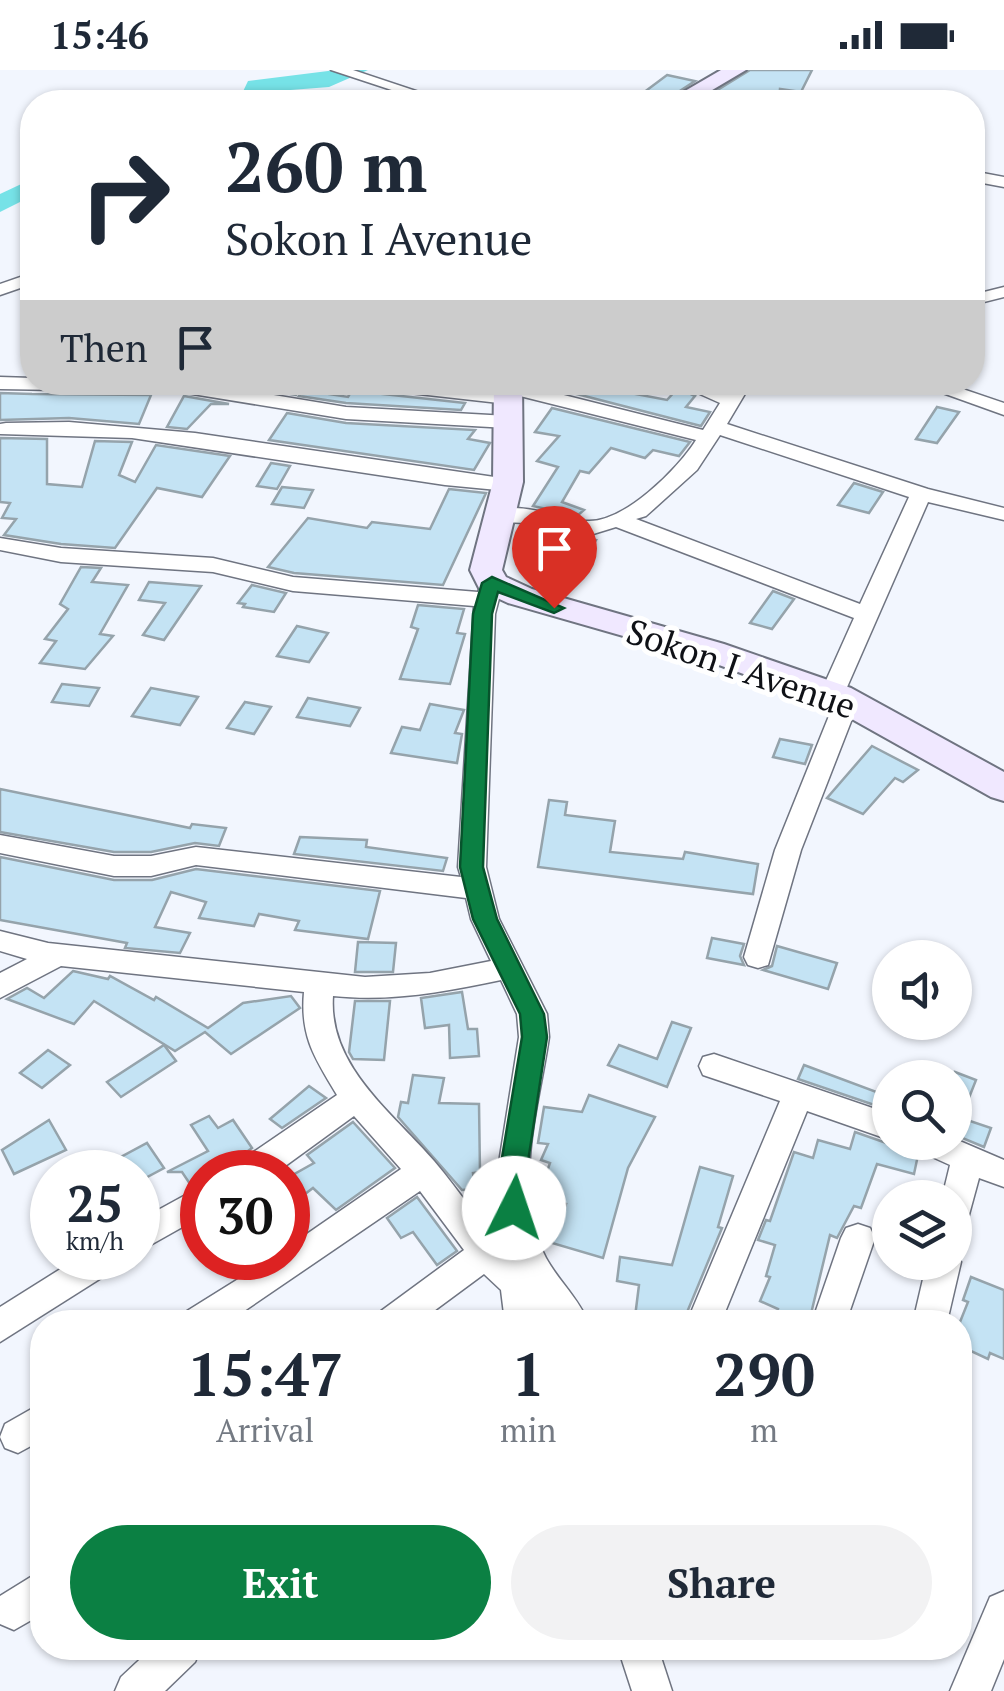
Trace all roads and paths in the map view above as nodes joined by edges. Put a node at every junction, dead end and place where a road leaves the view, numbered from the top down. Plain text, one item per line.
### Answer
1 (338, 70) edge
2 (736, 70) edge
3 (402, 90) edge
4 (699, 90) edge
5 (235, 395) edge
6 (734, 395) edge
7 (961, 395) edge
8 (508, 397) edge
9 (1004, 409) edge
10 (6, 430) dead end
11 (712, 432) junction
12 (921, 494) junction
13 (504, 500) junction
14 (1004, 514) edge
15 (619, 520) junction
16 (2, 544) edge
17 (489, 591) junction
18 (865, 614) junction
19 (840, 697) junction
20 (1004, 788) edge
21 (0, 844) edge
22 (476, 888) junction
23 (0, 941) edge
24 (57, 955) junction
25 (758, 956) dead end
26 (508, 968) junction
27 (318, 984) junction
28 (0, 988) edge
29 (714, 1066) dead end
30 (357, 1097) junction
31 (797, 1097) junction
32 (872, 1122) edge
33 (281, 1150) edge
34 (972, 1158) edge
35 (423, 1172) junction
36 (1004, 1174) edge
37 (858, 1238) dead end
38 (486, 1253) junction
39 (71, 1280) edge
40 (940, 1280) edge
41 (518, 1282) junction
42 (219, 1310) edge
43 (409, 1310) edge
44 (521, 1310) edge
45 (554, 1310) edge
46 (562, 1310) edge
47 (709, 1310) edge
48 (833, 1310) edge
49 (933, 1310) edge
50 (0, 1326) edge
51 (1004, 1611) edge
52 (168, 1660) edge
53 (642, 1660) edge
54 (135, 1691) edge
55 (652, 1691) edge
56 (970, 1691) edge

1 - 3 street
2 - 4 street
5 - 8 street
6 - 11 street
7 - 9 street
8 - 11 street
8 - 13 street
10 - 13 street
11 - 12 street
11 - 15 street
12 - 14 street
12 - 18 street
13 - 15 street
13 - 17 street
15 - 18 street
16 - 17 street
17 - 19 street, Sokon I Avenue
17 - 22 street
18 - 19 street
19 - 20 street, Sokon I Avenue
19 - 25 street
21 - 22 street
22 - 26 street
23 - 24 street
24 - 27 street
24 - 28 street
26 - 27 street
26 - 46 street
27 - 30 street
29 - 31 street
30 - 33 street
30 - 35 street
31 - 32 street
31 - 47 street
34 - 36 street
35 - 38 street
35 - 42 street
37 - 48 street
38 - 41 street
38 - 43 street
39 - 50 street
40 - 49 street
41 - 44 street
41 - 45 street
51 - 56 street
52 - 54 street
53 - 55 street

